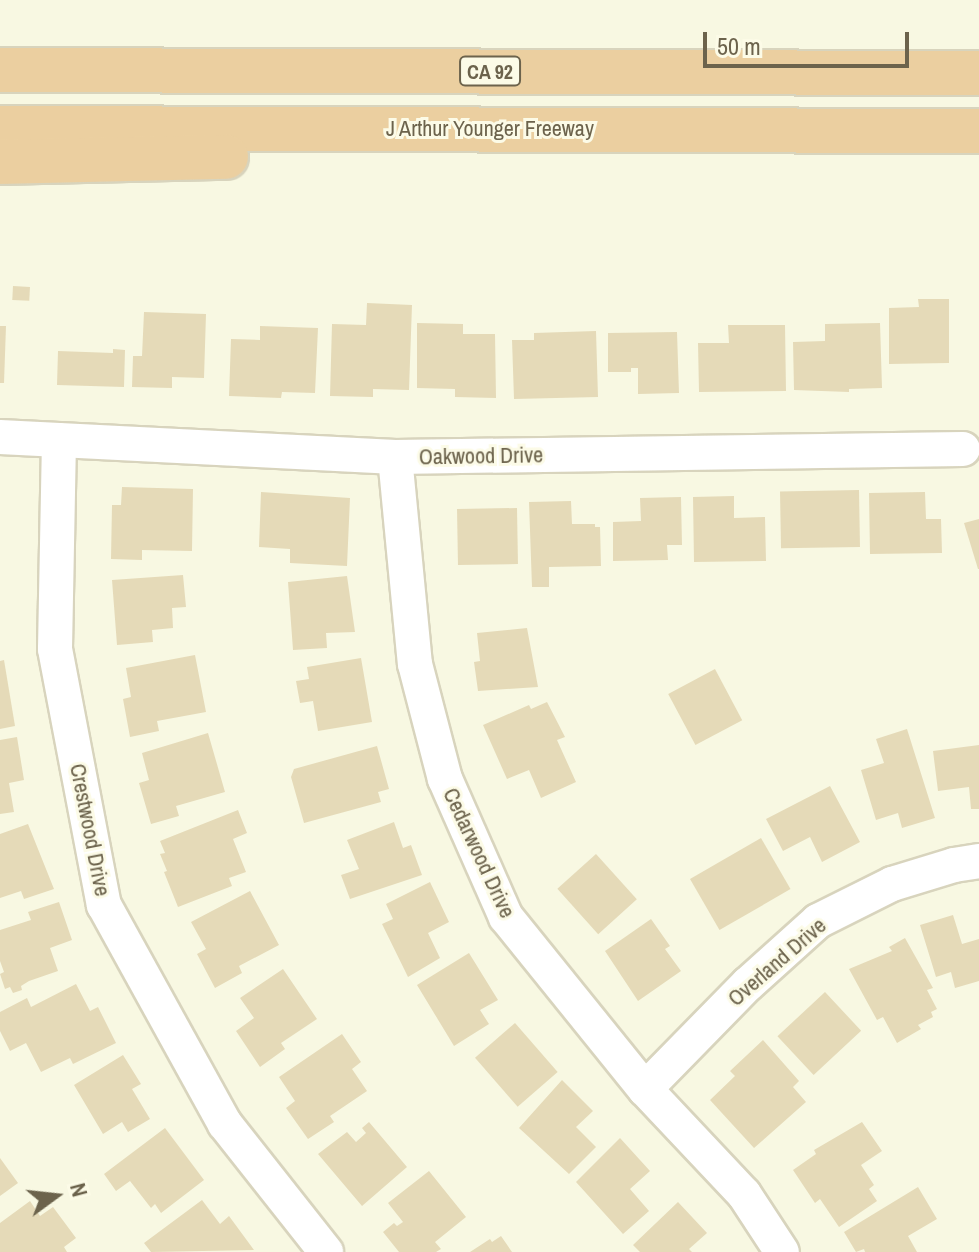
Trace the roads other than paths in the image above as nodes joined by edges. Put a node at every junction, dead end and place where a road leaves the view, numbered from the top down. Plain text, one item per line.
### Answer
1 (0, 70) edge
2 (979, 73) edge
3 (0, 128) edge
4 (594, 129) junction
5 (979, 131) edge
6 (0, 162) edge
7 (0, 437) edge
8 (59, 440) junction
9 (963, 449) dead end
10 (395, 457) junction
11 (979, 861) edge
12 (645, 1089) junction
13 (326, 1252) edge
14 (782, 1252) edge

1 - 2 highway, CA 92
3 - 4 highway, J Arthur Younger Freeway
4 - 5 highway, J Arthur Younger Freeway
4 - 6 highway
7 - 8 street, Oakwood Drive
8 - 10 street, Oakwood Drive
8 - 13 street, Crestwood Drive
9 - 10 street, Oakwood Drive
10 - 12 street, Cedarwood Drive
11 - 12 street, Overland Drive
12 - 14 street, Cedarwood Drive

